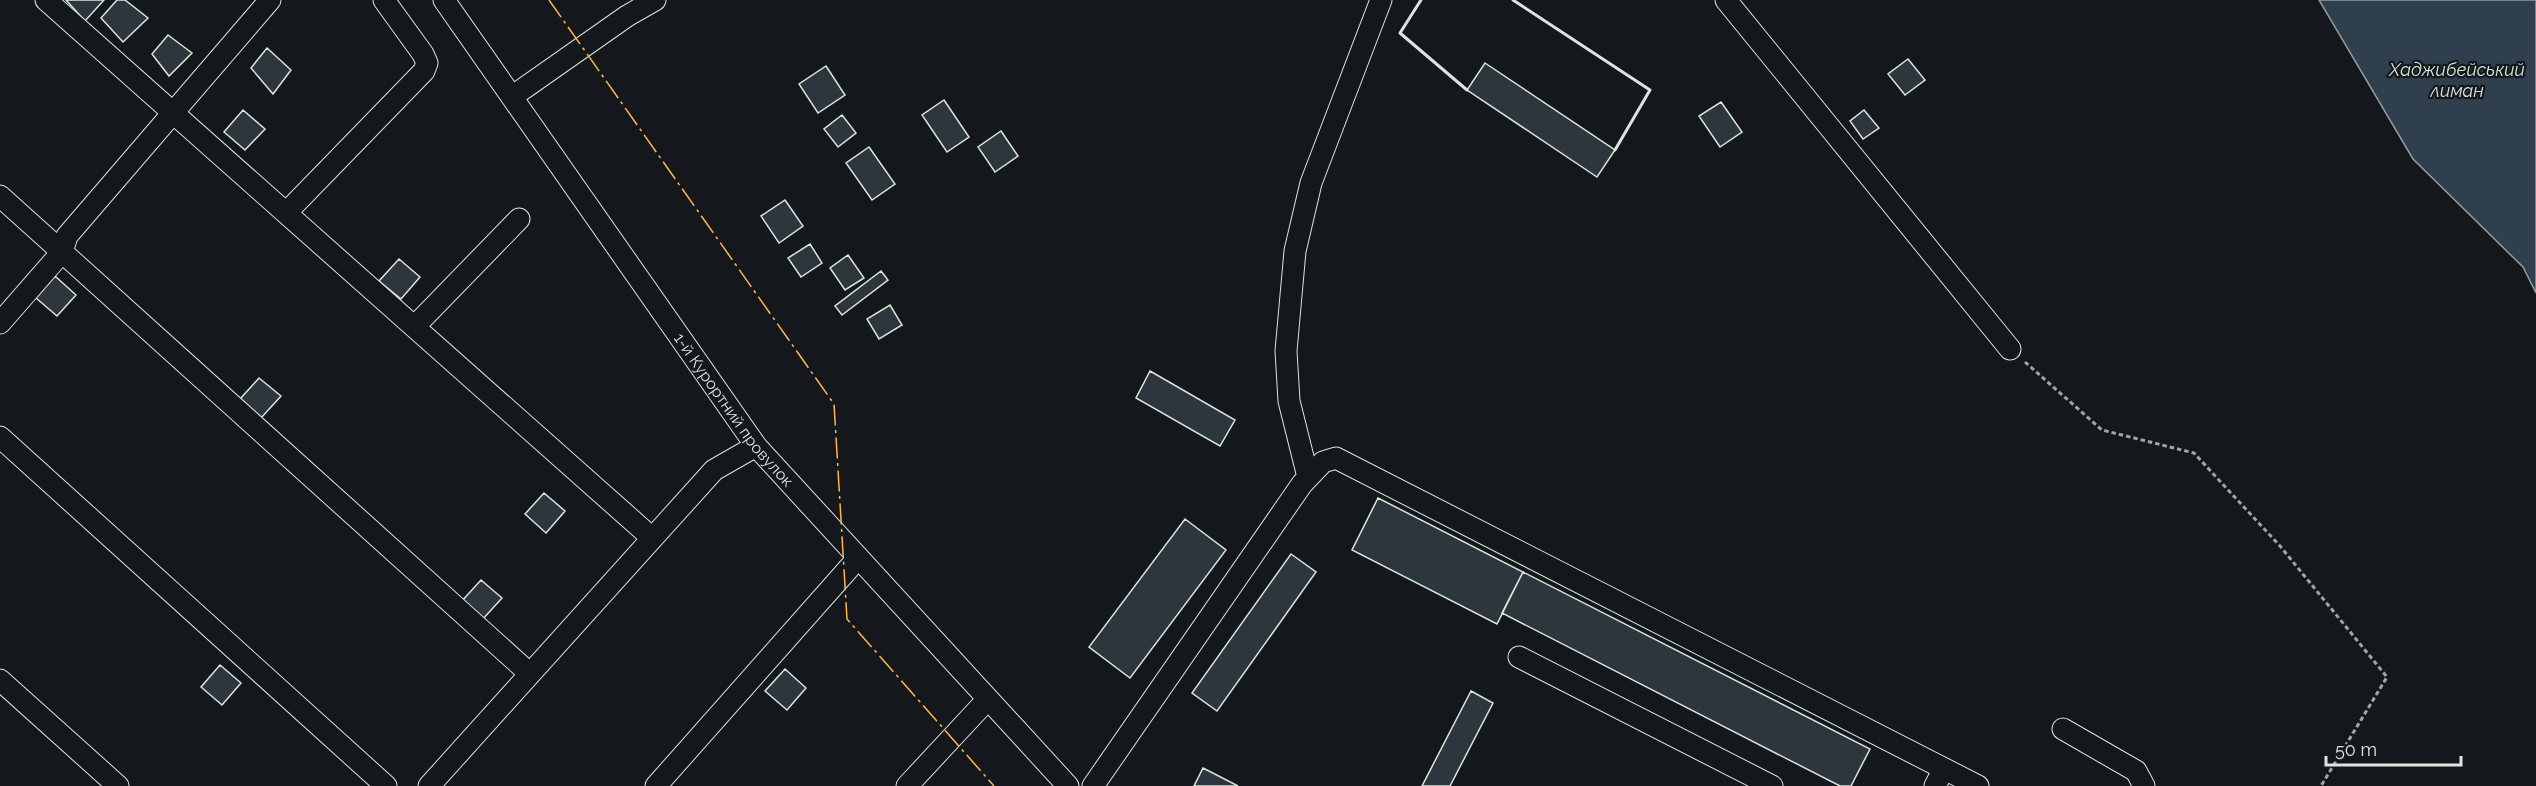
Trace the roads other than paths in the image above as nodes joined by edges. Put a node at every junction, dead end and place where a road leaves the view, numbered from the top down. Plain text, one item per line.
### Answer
1 (46, 0) edge
2 (270, 0) edge
3 (384, 0) edge
4 (444, 0) edge
5 (655, 0) edge
6 (1381, 0) edge
7 (1726, 0) edge
8 (513, 96) junction
9 (173, 110) junction
10 (0, 196) edge
11 (287, 212) junction
12 (519, 219) dead end
13 (62, 252) junction
14 (0, 323) edge
15 (415, 326) junction
16 (2010, 349) road end
17 (0, 437) edge
18 (756, 446) junction
19 (1308, 477) junction
20 (652, 538) junction
21 (858, 558) junction
22 (1519, 657) dead end
23 (529, 673) junction
24 (0, 680) edge
25 (987, 700) junction
26 (2063, 729) dead end
27 (1939, 778) edge
28 (118, 786) edge
29 (386, 786) edge
30 (429, 786) edge
31 (656, 786) edge
32 (907, 786) edge
33 (1068, 786) edge
34 (1093, 786) edge
35 (1772, 786) edge
36 (1978, 786) edge
37 (2144, 786) edge

1 - 9 street
2 - 9 street
3 - 11 street
4 - 8 street, 1-й Курортний провулок
5 - 8 street
6 - 19 street
7 - 16 street
8 - 18 street, 1-й Курортний провулок
9 - 11 street
9 - 13 street
10 - 13 street
11 - 15 street
12 - 15 street
13 - 14 street
13 - 23 street
15 - 20 street
17 - 29 street
18 - 20 street
18 - 21 street, 1-й Курортний провулок
19 - 27 street
19 - 34 street
20 - 23 street
21 - 25 street, 1-й Курортний провулок
21 - 31 street
22 - 35 street
23 - 30 street
24 - 28 street
25 - 32 street
25 - 33 street, 1-й Курортний провулок
26 - 37 street
27 - 36 street

